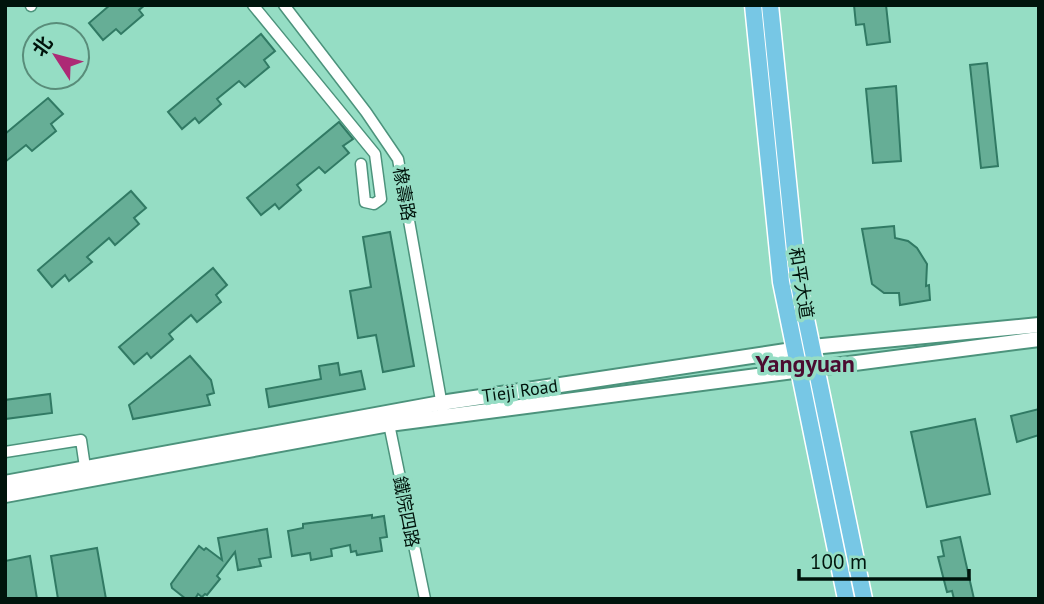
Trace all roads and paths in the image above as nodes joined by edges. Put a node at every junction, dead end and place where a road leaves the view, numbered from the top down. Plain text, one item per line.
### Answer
1 (253, 5) edge
2 (284, 5) edge
3 (753, 5) edge
4 (770, 5) edge
5 (361, 164) dead end
6 (1039, 325) edge
7 (1039, 339) edge
8 (812, 347) junction
9 (795, 350) junction
10 (816, 368) junction
11 (799, 370) junction
12 (443, 410) junction
13 (388, 424) junction
14 (5, 452) edge
15 (86, 474) junction
16 (5, 483) edge
17 (5, 495) edge
18 (425, 599) edge
19 (846, 599) edge
20 (864, 599) edge

1 - 5 street
2 - 12 street, 橡壽路
3 - 9 main road, 和平大道
4 - 8 main road, 和平大道
6 - 8 main road, Tieji Road
7 - 10 main road, Tieji Road
8 - 9 main road, Tieji Road
8 - 10 main road, 和平大道
9 - 11 main road, 和平大道
9 - 12 main road, Tieji Road
10 - 11 main road, Tieji Road
10 - 20 main road, 和平大道
11 - 12 main road, Tieji Road
11 - 19 main road, 和平大道
12 - 13 main road, Tieji Road
12 - 15 main road, Tieji Road
13 - 15 main road, Tieji Road
13 - 18 street, 鐵院四路
14 - 15 street
15 - 16 main road, Tieji Road
15 - 17 main road, Tieji Road

